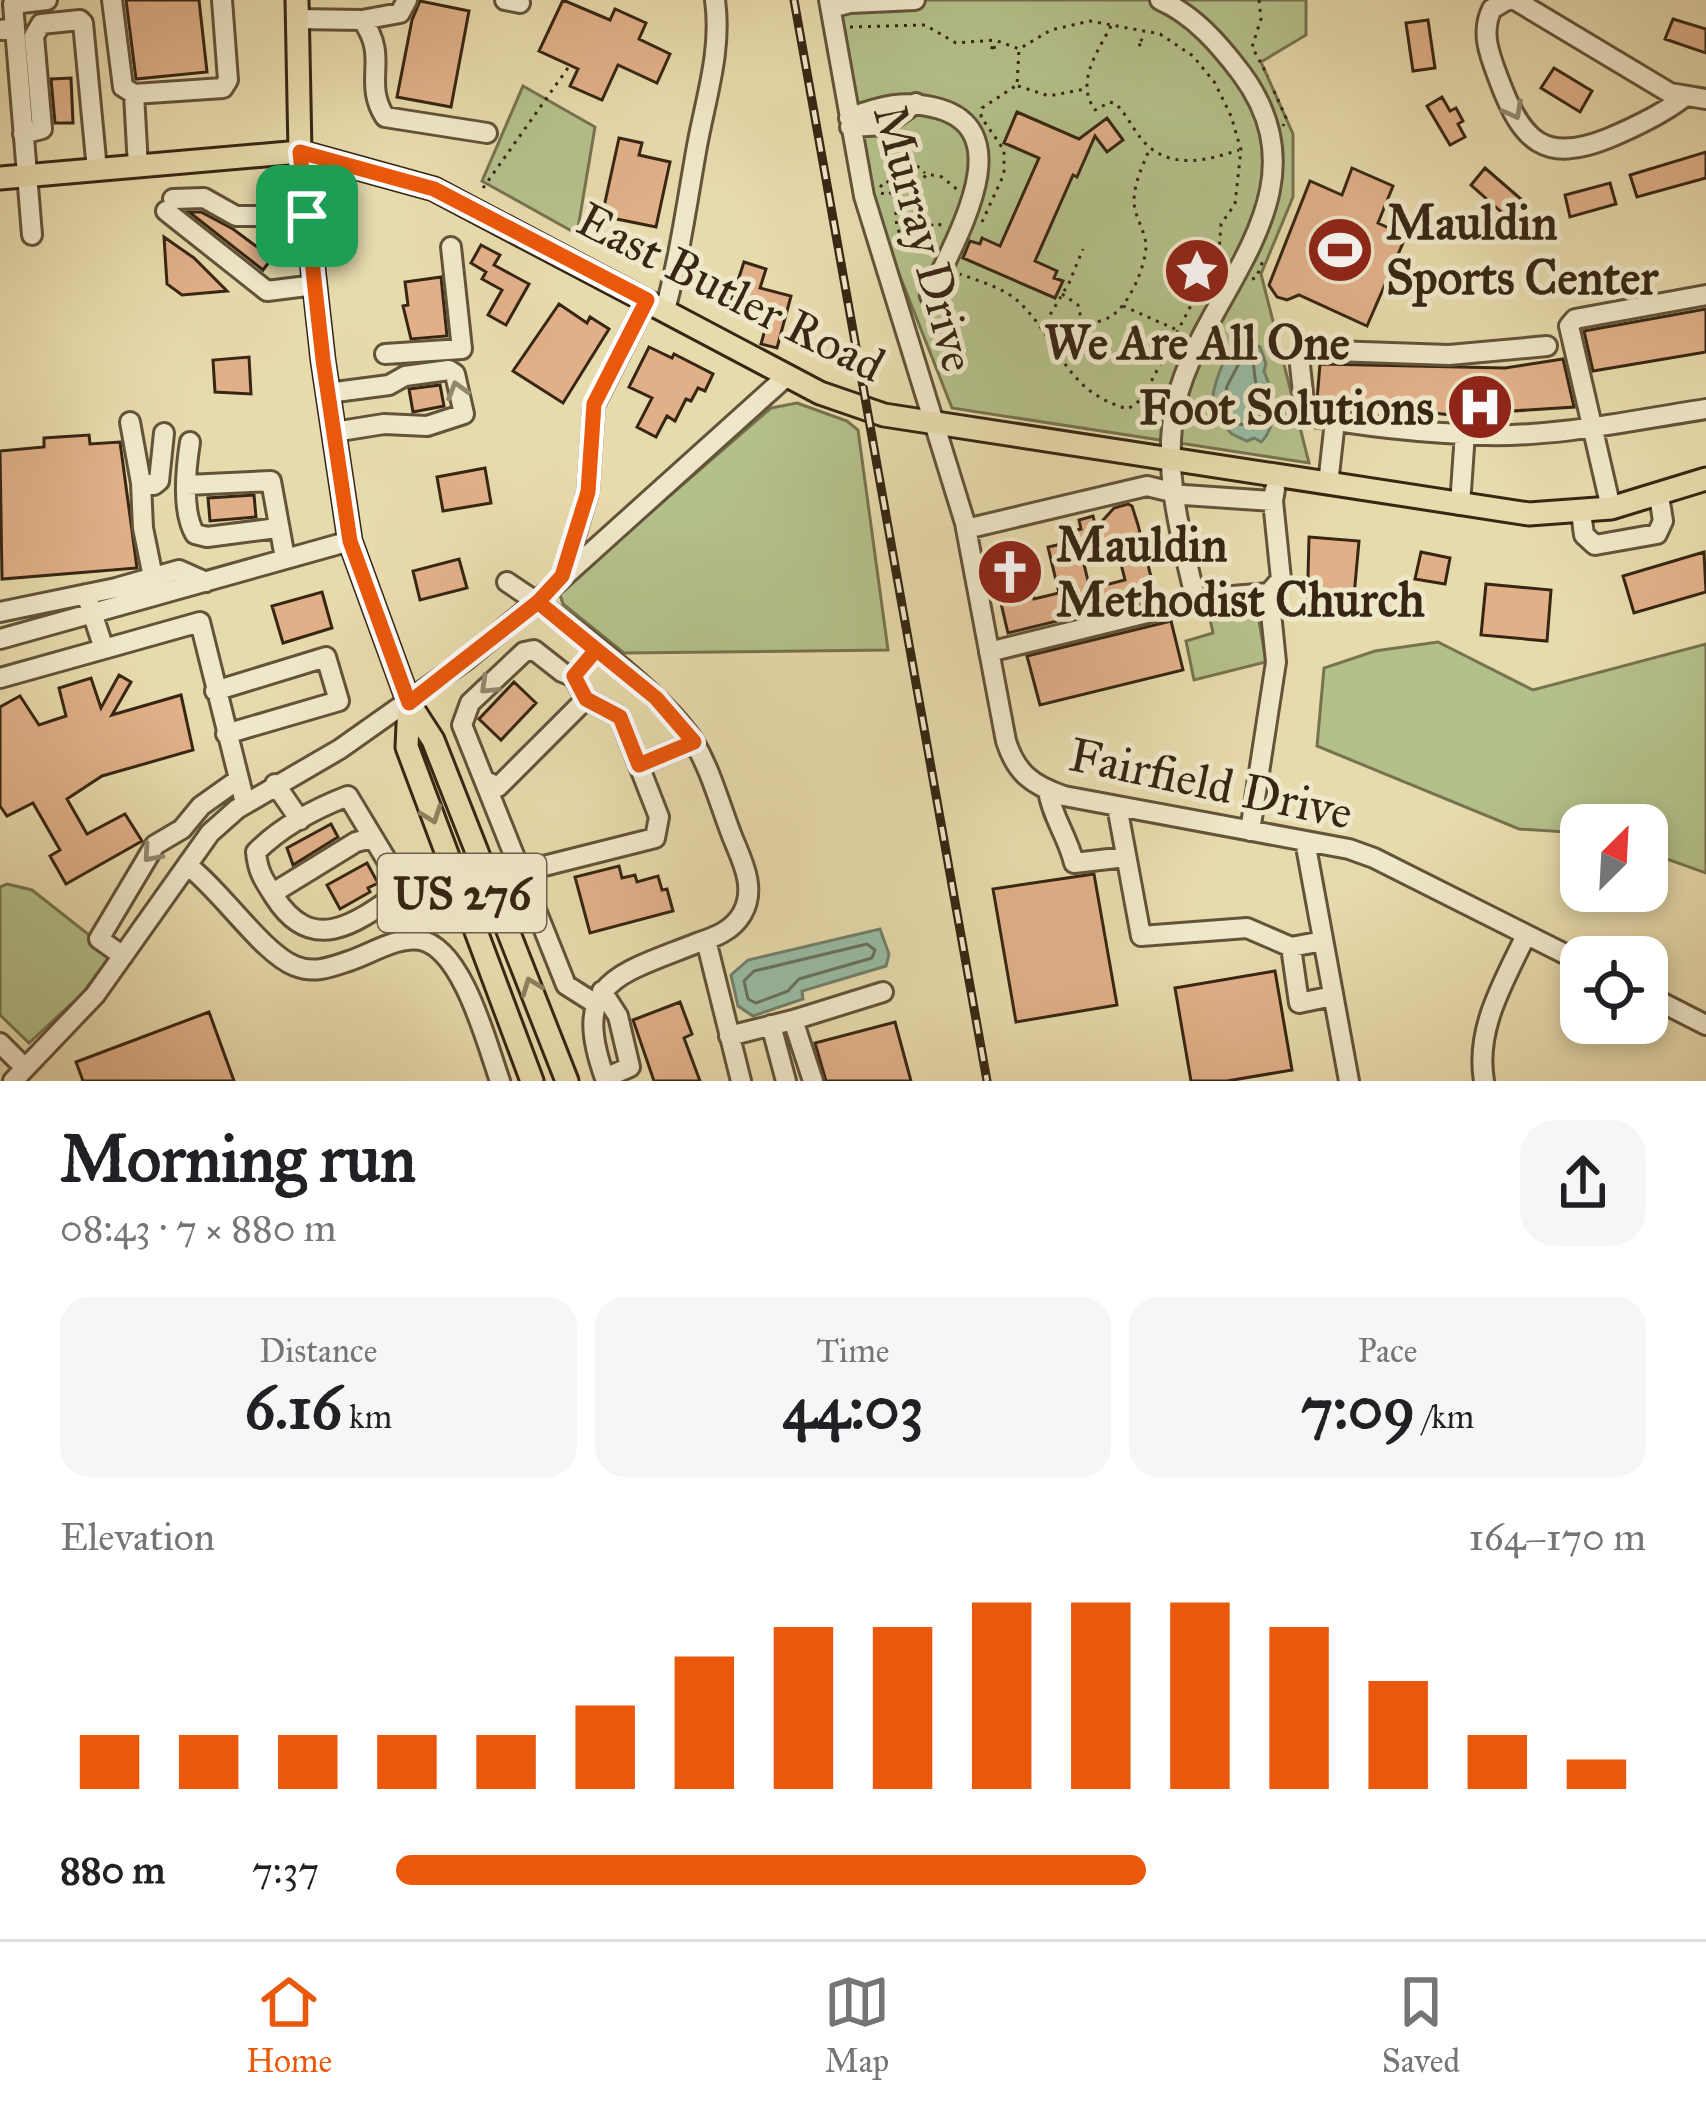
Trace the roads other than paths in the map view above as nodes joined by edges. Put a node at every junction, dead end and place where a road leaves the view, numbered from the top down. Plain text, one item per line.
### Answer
1 (46, 0) edge
2 (112, 0) edge
3 (222, 0) edge
4 (406, 0) edge
5 (716, 0) edge
6 (915, 0) edge
7 (1160, 0) edge
8 (1511, 0) edge
9 (8, 3) edge
10 (830, 4) edge
11 (297, 9) edge
12 (362, 20) junction
13 (8, 29) edge
14 (134, 94) junction
15 (1683, 98) junction
16 (1706, 99) edge
17 (916, 103) junction
18 (0, 117) edge
19 (850, 123) junction
20 (22, 124) junction
21 (487, 133) dead end
22 (300, 152) junction
23 (138, 167) junction
24 (97, 170) junction
25 (28, 176) junction
26 (0, 178) edge
27 (307, 216) junction
28 (32, 236) dead end
29 (451, 247) dead end
30 (315, 285) junction
31 (930, 296) dead end
32 (1706, 296) edge
33 (656, 305) junction
34 (1547, 346) dead end
35 (385, 354) dead end
36 (788, 375) junction
37 (328, 393) junction
38 (1706, 409) edge
39 (1335, 421) junction
40 (130, 422) dead end
41 (936, 424) junction
42 (1593, 427) junction
43 (334, 432) junction
44 (164, 433) dead end
45 (1465, 433) junction
46 (190, 442) dead end
47 (1173, 462) junction
48 (1277, 476) junction
49 (1706, 479) edge
50 (141, 483) junction
51 (1328, 484) junction
52 (188, 485) junction
53 (1171, 491) junction
54 (1659, 496) junction
55 (1273, 501) junction
56 (1460, 505) junction
57 (1611, 508) junction
58 (1581, 512) junction
59 (277, 528) junction
60 (966, 529) junction
61 (350, 541) junction
62 (286, 558) junction
63 (562, 576) junction
64 (153, 577) junction
65 (206, 582) junction
66 (507, 582) dead end
67 (1269, 593) junction
68 (1196, 601) junction
69 (538, 602) junction
70 (89, 604) junction
71 (0, 612) edge
72 (0, 638) edge
73 (104, 649) junction
74 (596, 650) junction
75 (989, 652) junction
76 (574, 676) junction
77 (0, 678) edge
78 (214, 691) junction
79 (586, 699) junction
80 (409, 703) junction
81 (226, 734) junction
82 (694, 742) junction
83 (639, 765) junction
84 (238, 779) junction
85 (484, 780) junction
86 (275, 784) junction
87 (1048, 790) junction
88 (245, 803) junction
89 (1117, 806) junction
90 (301, 820) junction
91 (1250, 831) junction
92 (371, 838) junction
93 (1305, 842) junction
94 (1126, 856) junction
95 (187, 865) junction
96 (520, 872) junction
97 (273, 893) junction
98 (347, 924) junction
99 (1526, 935) junction
100 (706, 940) junction
101 (1323, 941) junction
102 (1291, 946) junction
103 (1560, 952) edge
104 (123, 956) junction
105 (358, 958) junction
106 (883, 992) dead end
107 (1333, 996) junction
108 (599, 998) junction
109 (1668, 1006) edge
110 (794, 1020) junction
111 (771, 1025) junction
112 (1706, 1025) edge
113 (730, 1036) junction
114 (0, 1043) edge
115 (19, 1074) edge
116 (632, 1074) edge
117 (606, 1080) edge
118 (500, 1081) edge
119 (532, 1081) edge
120 (567, 1081) edge
121 (741, 1081) edge
122 (786, 1081) edge
123 (813, 1081) edge
124 (1348, 1081) edge
125 (1484, 1081) edge

1 - 9 street
2 - 14 street
3 - 14 street
4 - 12 street
5 - 33 street
6 - 10 street
7 - 47 street
8 - 15 street
8 -> 15 street
9 - 13 street
10 - 19 street, Murray Drive
11 - 12 street
11 - 22 main road, US 276
12 - 21 street
13 - 20 street
14 - 23 street
15 - 16 street
17 - 19 street
17 - 19 street
17 - 31 street
18 - 20 street
19 - 41 street, Murray Drive
20 - 24 street
20 - 25 street
22 - 23 main road
22 - 27 main road, US 276
22 - 33 main road, East Butler Road
23 - 24 main road
24 - 25 main road
25 - 26 main road
25 - 28 street
27 - 30 main road, US 276
27 - 30 street
29 - 35 street
30 - 37 main road, US 276
32 - 42 street
33 - 36 main road, East Butler Road
33 - 63 street
34 - 39 street
36 - 41 main road, East Butler Road
36 - 63 street
37 - 43 main road, US 276
43 -> 37 street
38 - 42 street
39 - 45 street
39 - 51 street
40 - 50 street
41 - 47 main road, East Butler Road
41 - 60 street, Fairfield Drive
42 - 45 street
42 - 57 street
43 - 61 main road, US 276
44 - 50 street
45 - 56 street
46 - 52 street
47 - 48 main road, East Butler Road
47 - 53 street
48 - 51 main road, East Butler Road
48 - 55 street
49 - 54 main road, East Butler Road
50 - 64 street
51 - 56 main road, East Butler Road
52 - 59 street
52 - 59 street
53 - 55 street
53 - 60 street
53 - 68 street
54 - 57 main road, East Butler Road
54 - 58 street
55 - 67 street
56 - 58 main road, East Butler Road
57 - 58 main road, East Butler Road
59 - 62 street
60 - 75 street, Fairfield Drive
61 - 62 street
61 - 80 main road, US 276
62 - 65 street
63 - 69 street
64 - 65 street
64 - 70 street
65 - 70 street
66 - 69 street
67 - 68 street
67 - 91 street
68 - 75 street
69 - 74 street
69 - 80 street
70 - 71 street
70 - 72 street
70 - 73 street
73 - 77 street
73 - 78 street
74 - 76 street
74 - 82 street
75 - 87 street, Fairfield Drive
76 - 79 street
76 -> 85 street
78 - 81 street
78 - 81 street
79 - 83 street
79 - 85 street
80 - 86 street
80 -> 119 main road, US 276
120 -> 80 main road, US 276
81 - 84 street
82 - 83 street
82 - 100 street
83 - 96 street
84 - 88 street
84 -> 104 street
85 - 96 street
86 - 88 street
86 - 90 street
87 - 89 street, Fairfield Drive
87 - 94 street
88 - 95 street
89 - 91 street, Fairfield Drive
89 - 94 street
90 - 92 street
90 - 97 street
91 - 93 street, Fairfield Drive
92 - 97 street
92 - 98 street
93 - 99 street, Fairfield Drive
93 - 101 street
94 - 102 street
95 - 104 street
95 - 105 street
96 - 108 street
97 - 98 street
98 - 105 street
99 - 103 street, Fairfield Drive
99 - 125 street
100 - 108 street
100 - 113 street
101 - 102 street
101 - 107 street
102 - 107 street
104 - 115 street
105 - 118 street
106 - 110 street
107 - 124 street
108 - 116 street
108 - 117 street
109 - 112 street
110 - 111 street
110 - 123 street
111 - 113 street
111 - 122 street
113 - 121 street
114 - 115 street
116 - 117 street

